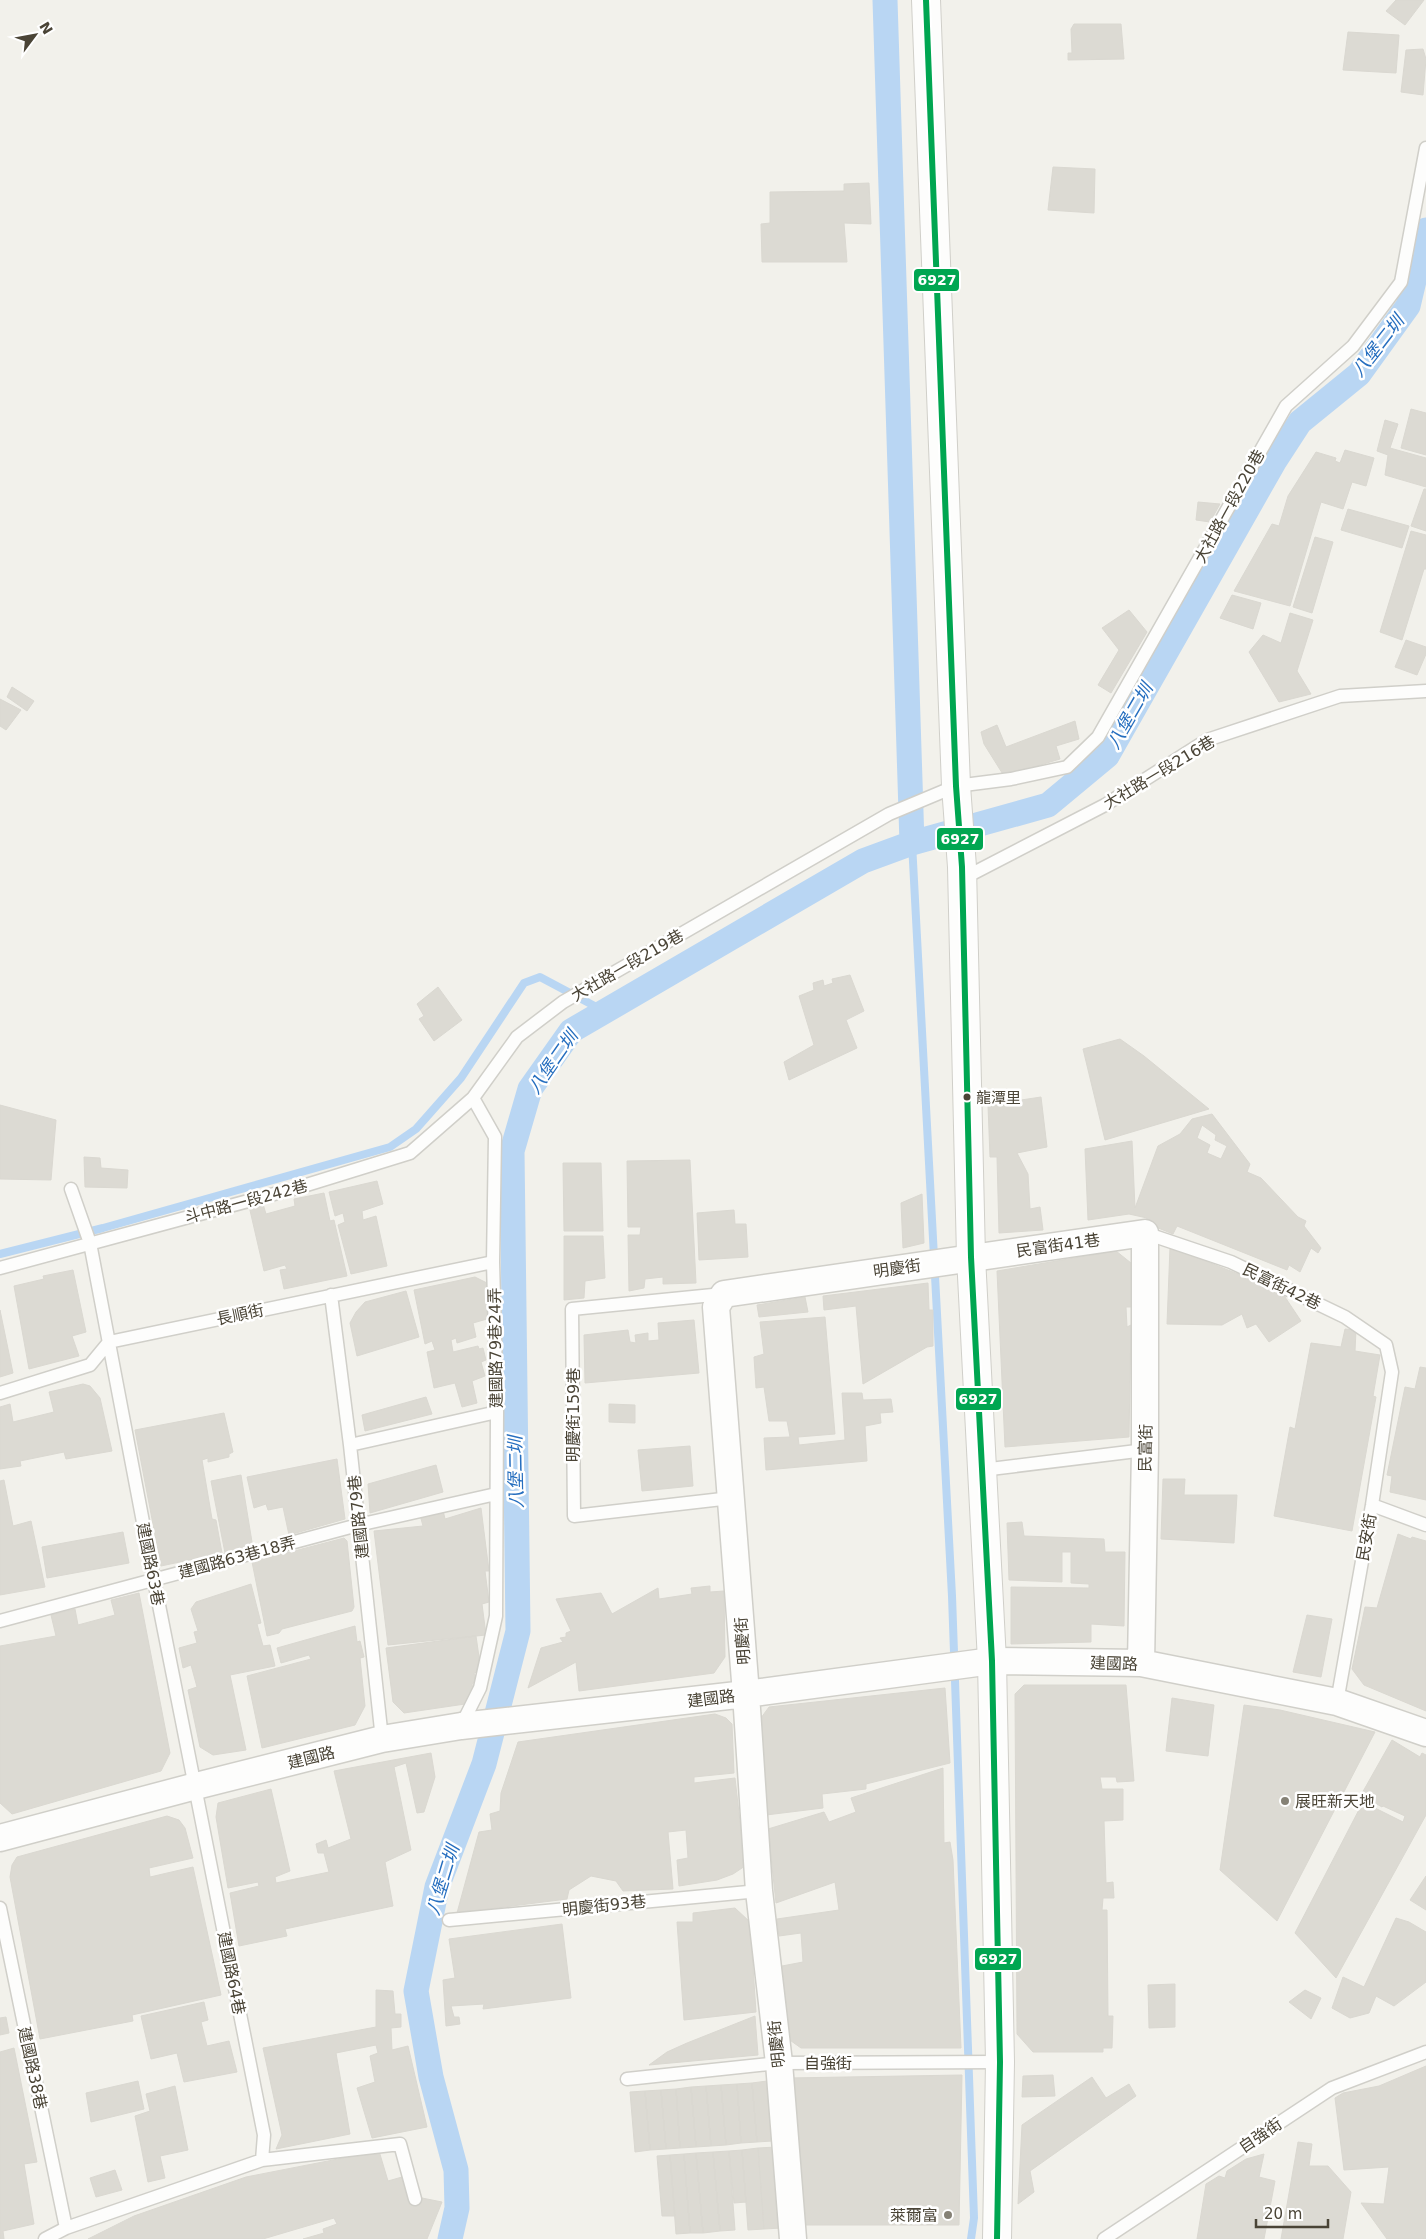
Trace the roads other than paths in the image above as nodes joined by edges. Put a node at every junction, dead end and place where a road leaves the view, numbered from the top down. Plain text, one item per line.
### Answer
1 (926, 0) edge
2 (1426, 148) edge
3 (1426, 691) edge
4 (956, 789) junction
5 (962, 874) junction
6 (473, 1098) junction
7 (71, 1189) dead end
8 (1145, 1232) junction
9 (90, 1243) junction
10 (972, 1257) junction
11 (493, 1262) junction
12 (0, 1268) edge
13 (724, 1294) junction
14 (331, 1295) junction
15 (109, 1342) junction
16 (1392, 1372) joint
17 (0, 1393) edge
18 (497, 1412) junction
19 (350, 1445) junction
20 (1145, 1450) junction
21 (982, 1470) junction
22 (496, 1494) junction
23 (731, 1498) junction
24 (1372, 1505) junction
25 (358, 1525) junction
26 (1426, 1525) edge
27 (154, 1580) junction
28 (0, 1621) edge
29 (992, 1661) junction
30 (1141, 1663) junction
31 (746, 1694) junction
32 (1337, 1702) junction
33 (461, 1726) junction
34 (1426, 1733) edge
35 (382, 1740) junction
36 (196, 1786) junction
37 (0, 1838) edge
38 (759, 1890) junction
39 (0, 1908) edge
40 (449, 1920) dead end
41 (1426, 2052) edge
42 (1000, 2062) junction
43 (779, 2063) junction
44 (627, 2079) dead end
45 (262, 2160) junction
46 (415, 2199) dead end
47 (66, 2228) junction
48 (45, 2239) edge
49 (793, 2239) edge
50 (997, 2239) edge
51 (1104, 2239) edge

1 - 4 street
2 - 4 lane, 大社路一段220巷
3 - 5 lane, 大社路一段216巷
4 - 5 street
4 - 6 lane, 大社路一段219巷
5 - 10 street
6 - 9 lane, 斗中路一段242巷
6 - 11 lane
7 - 9 lane, 建國路63巷
8 - 10 street, 民富街41巷
8 - 16 lane, 民富街42巷
8 - 20 street, 民富街
9 - 12 lane, 斗中路一段242巷
9 - 15 lane, 建國路63巷
10 - 13 street, 明慶街
10 - 21 street
11 - 14 lane, 長順街
11 - 18 lane, 建國路79巷24弄
13 - 23 street, 明慶街
13 - 23 lane, 明慶街159巷
14 - 15 lane, 長順街
14 - 19 lane, 建國路79巷
15 - 17 lane
15 - 27 lane, 建國路63巷
16 - 24 lane, 民安街
18 - 19 lane
18 - 22 lane, 建國路79巷24弄
19 - 25 lane, 建國路79巷
20 - 21 lane
20 - 30 street, 民富街
21 - 29 street
22 - 25 lane
22 - 33 lane, 建國路79巷24弄
23 - 31 street, 明慶街
24 - 26 lane
24 - 32 lane, 民安街
25 - 27 lane, 建國路63巷18弄
25 - 35 lane, 建國路79巷
27 - 28 lane, 建國路63巷18弄
27 - 36 lane, 建國路63巷
29 - 30 street, 建國路
29 - 31 street, 建國路
29 - 42 street
30 - 32 street, 建國路
31 - 33 street, 建國路
31 - 38 street, 明慶街
32 - 34 street, 建國路
33 - 35 street, 建國路
35 - 36 street, 建國路
36 - 37 street, 建國路
36 - 45 lane, 建國路64巷
38 - 40 lane, 明慶街93巷
38 - 43 street, 明慶街
39 - 47 lane, 建國路38巷
41 - 51 lane, 自強街
42 - 43 lane, 自強街
42 - 50 street
43 - 44 lane, 自強街
43 - 49 street, 明慶街
45 - 46 lane
45 - 47 lane
47 - 48 lane

